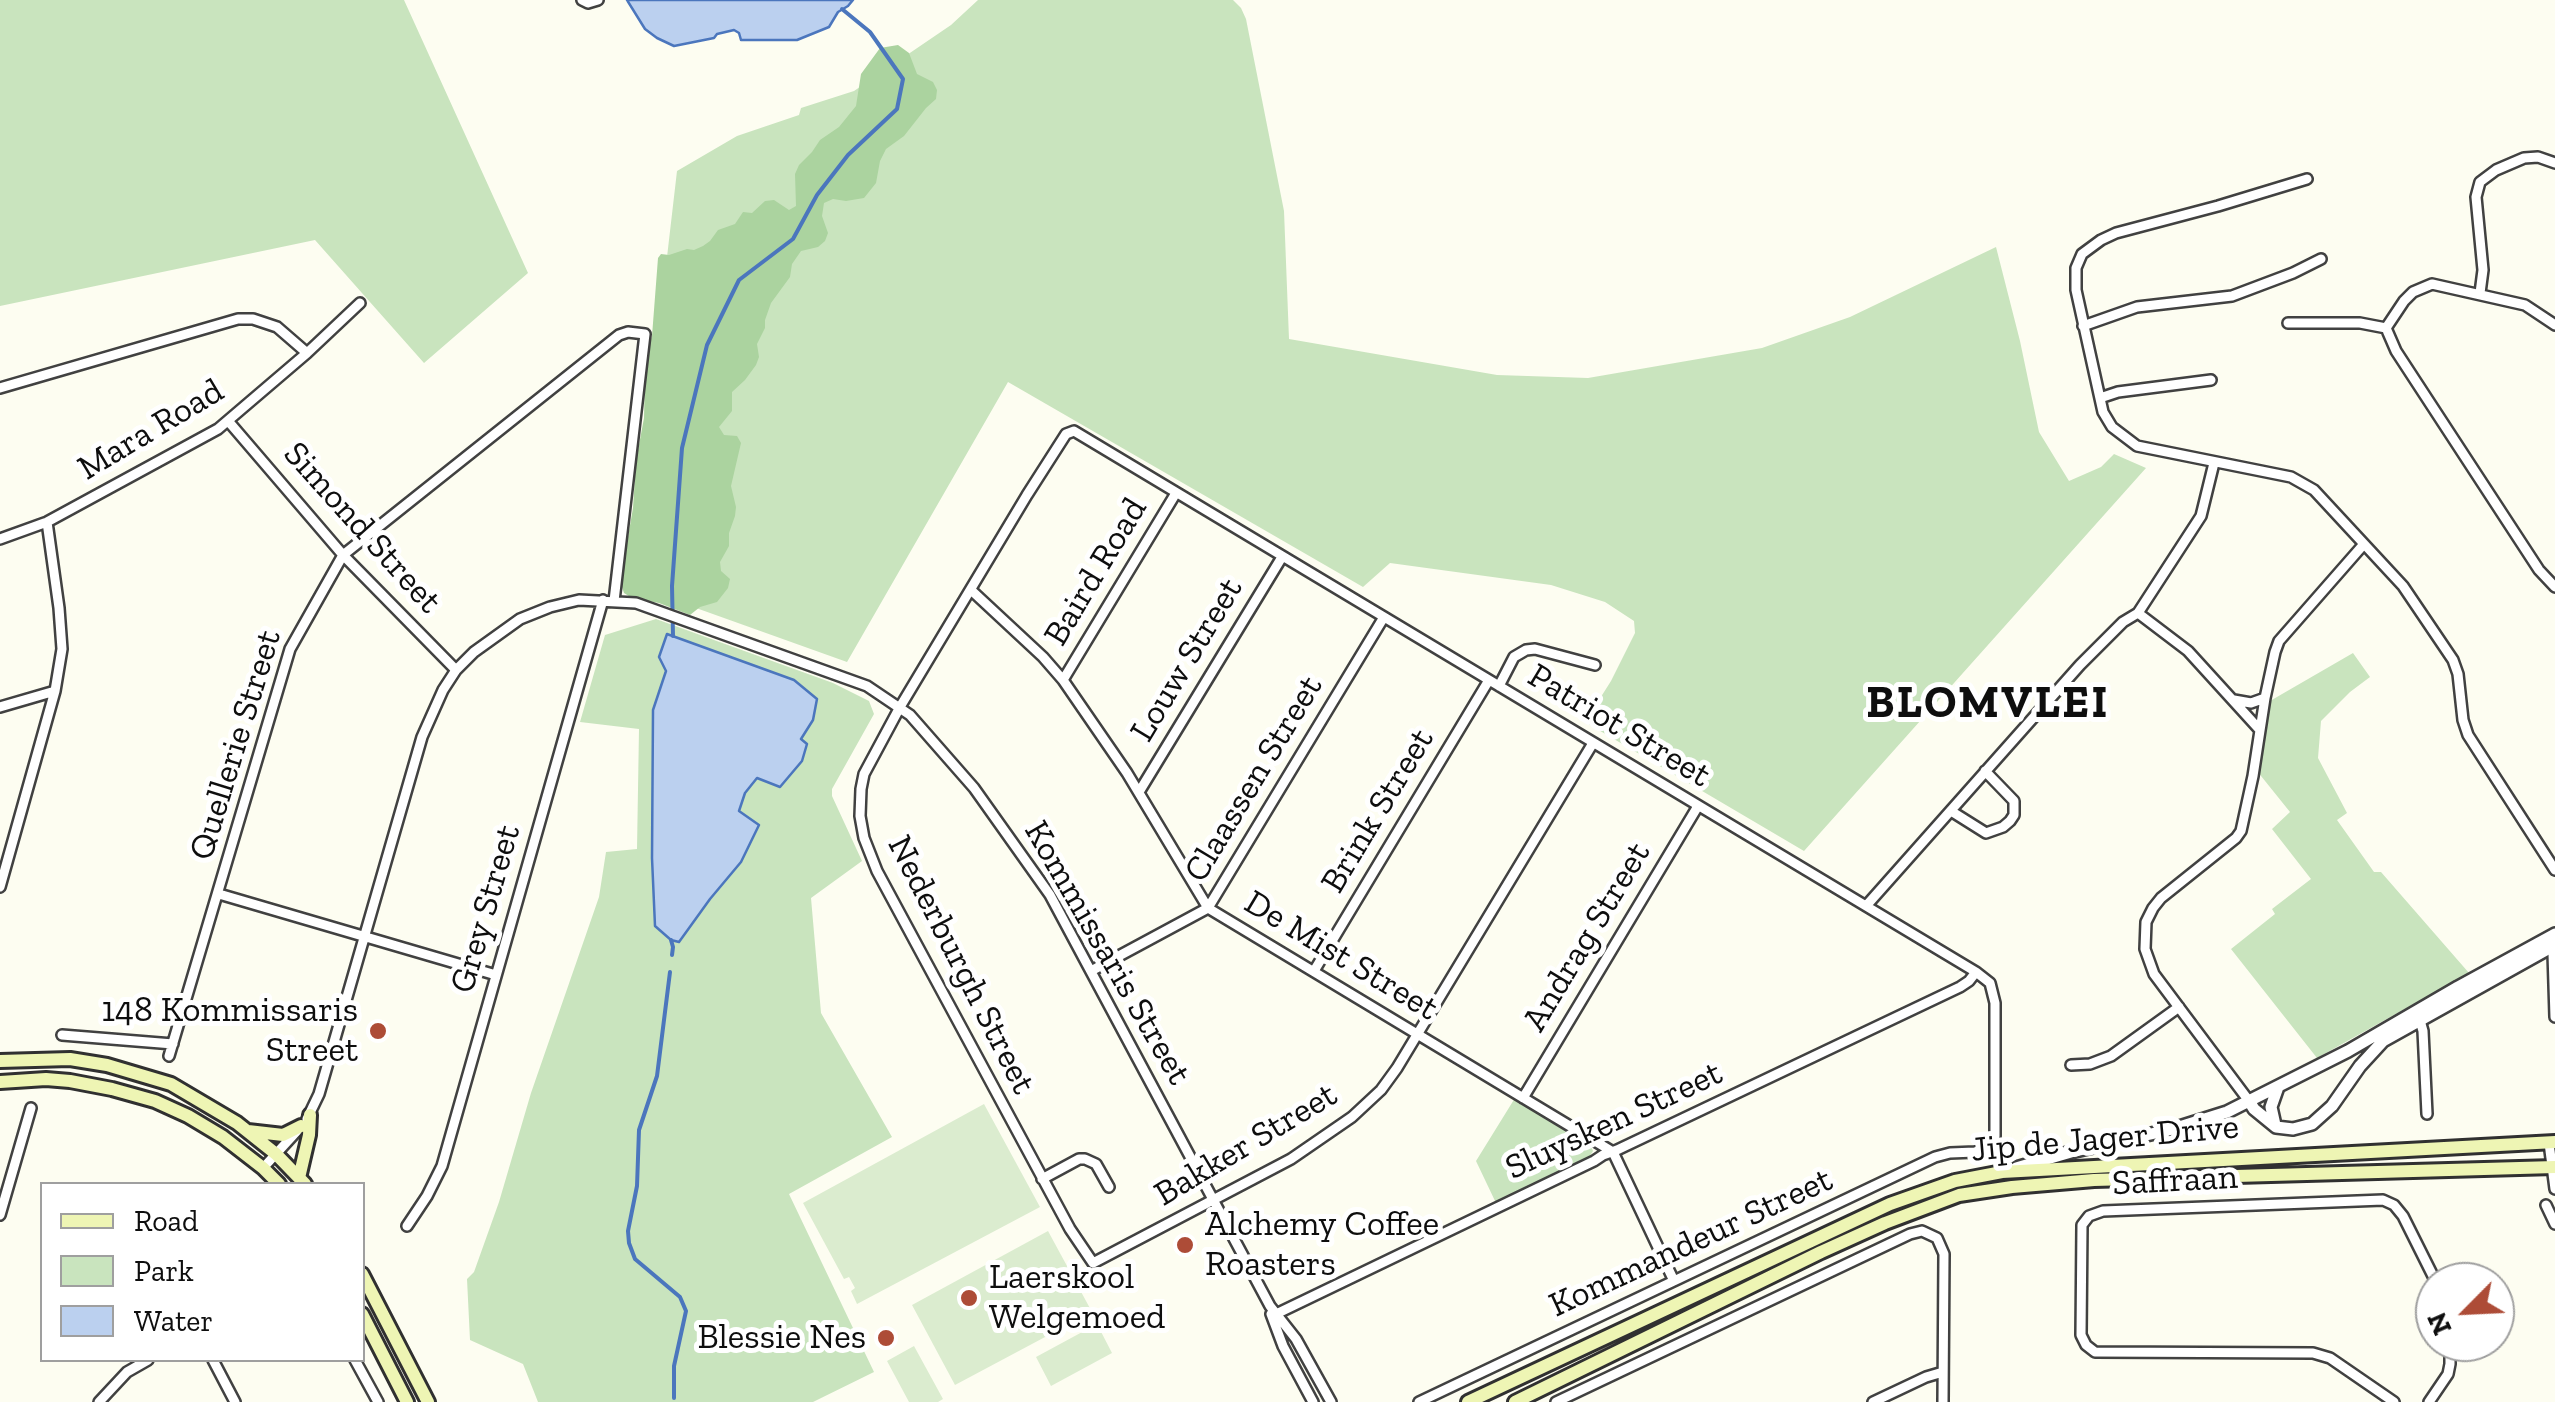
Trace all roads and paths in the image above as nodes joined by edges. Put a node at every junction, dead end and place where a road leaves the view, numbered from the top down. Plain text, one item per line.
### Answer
1 (582, 0) edge
2 (598, 0) edge
3 (2555, 163) edge
4 (2307, 179) dead end
5 (2321, 259) dead end
6 (2480, 294) junction
7 (360, 303) dead end
8 (2288, 323) dead end
9 (2555, 324) edge
10 (2083, 326) junction
11 (2386, 328) junction
12 (645, 334) joint
13 (307, 353) junction
14 (2211, 380) dead end
15 (0, 388) edge
16 (2100, 398) junction
17 (229, 422) junction
18 (1074, 432) joint
19 (2214, 463) junction
20 (1176, 493) junction
21 (47, 522) junction
22 (0, 539) edge
23 (2364, 544) junction
24 (344, 555) junction
25 (1282, 557) junction
26 (2555, 587) edge
27 (971, 590) junction
28 (608, 601) junction
29 (2138, 612) junction
30 (1384, 617) junction
31 (1595, 665) dead end
32 (456, 670) junction
33 (1063, 680) junction
34 (1489, 680) junction
35 (1499, 686) junction
36 (54, 691) junction
37 (2265, 698) junction
38 (2232, 700) junction
39 (0, 707) edge
40 (900, 707) junction
41 (2259, 729) junction
42 (1593, 743) junction
43 (1986, 772) junction
44 (1139, 792) junction
45 (1698, 806) junction
46 (1951, 811) junction
47 (2555, 870) edge
48 (0, 887) edge
49 (219, 894) junction
50 (1866, 906) junction
51 (1208, 908) junction
52 (365, 937) junction
53 (2551, 942) edge
54 (1092, 971) junction
55 (1314, 971) junction
56 (1976, 972) junction
57 (496, 975) junction
58 (2554, 988) edge
59 (2179, 1007) junction
60 (2418, 1016) junction
61 (2555, 1017) edge
62 (62, 1034) dead end
63 (1418, 1034) junction
64 (173, 1044) junction
65 (169, 1056) dead end
66 (0, 1061) edge
67 (2071, 1065) dead end
68 (0, 1082) edge
69 (2278, 1086) junction
70 (1524, 1098) junction
71 (2249, 1101) junction
72 (31, 1108) dead end
73 (2427, 1114) dead end
74 (306, 1120) junction
75 (2276, 1127) junction
76 (248, 1131) junction
77 (2552, 1143) edge
78 (1612, 1152) junction
79 (276, 1154) junction
80 (2553, 1167) edge
81 (263, 1168) junction
82 (2002, 1172) junction
83 (1042, 1179) junction
84 (302, 1181) edge
85 (277, 1182) edge
86 (1109, 1187) dead end
87 (2555, 1189) edge
88 (1213, 1200) junction
89 (2546, 1205) dead end
90 (0, 1216) edge
91 (2555, 1224) edge
92 (407, 1226) dead end
93 (2426, 1262) edge
94 (1092, 1263) joint
95 (365, 1280) edge
96 (1674, 1281) junction
97 (1273, 1312) junction
98 (365, 1320) edge
99 (144, 1362) edge
100 (214, 1362) edge
101 (356, 1362) edge
102 (2450, 1362) edge
103 (1943, 1372) junction
104 (98, 1402) edge
105 (235, 1402) edge
106 (378, 1402) edge
107 (408, 1402) edge
108 (428, 1402) edge
109 (1313, 1402) edge
110 (1330, 1402) edge
111 (1420, 1402) edge
112 (1468, 1402) edge
113 (1514, 1402) edge
114 (1556, 1402) edge
115 (1874, 1402) edge
116 (1943, 1402) edge
117 (2394, 1402) edge
118 (2429, 1402) edge

1 - 2 street
3 - 6 street
4 - 10 street
5 - 10 street
6 - 9 street
6 - 11 street
7 - 13 street, Mara Road
8 - 11 street
10 - 16 street
11 - 26 street
12 - 24 street, Quellerie Street
12 - 28 street, Grey Street
13 - 15 street
13 - 17 street, Mara Road
14 - 16 street
16 - 19 street
17 - 21 street, Mara Road
17 - 24 street, Simond Street
18 - 20 street, Patriot Street
18 - 27 street, Nederburgh Street
19 - 23 street
19 - 29 street
20 - 25 street, Patriot Street
20 - 33 street, Baird Road
21 - 22 street, Mara Road
21 - 36 street
23 - 37 street
23 - 47 street
24 - 32 street, Simond Street
24 - 49 street, Quellerie Street
25 - 30 street, Patriot Street
25 - 44 street, Louw Street
27 - 33 street, De Mist Street
27 - 40 street, Nederburgh Street
28 - 32 street, Kommissaris Street
28 - 40 street, Kommissaris Street
28 - 57 street, Grey Street
29 - 38 street
29 - 43 street
30 - 34 street, Patriot Street
30 - 51 street, Claassen Street
31 - 35 street
32 - 52 street, Kommissaris Street
33 - 44 street, De Mist Street
34 - 35 street, Patriot Street
34 - 55 street, Brink Street
35 - 42 street, Patriot Street
36 - 39 street
36 - 48 street
37 - 38 street
37 - 41 street
38 - 41 street
40 - 54 street, Kommissaris Street
40 - 83 street, Nederburgh Street
41 - 59 street
42 - 45 street, Patriot Street
42 - 63 street, Bakker Street
43 - 46 street
43 - 46 street
44 - 51 street, De Mist Street
45 - 50 street, Patriot Street
45 - 70 street, Andrag Street
46 - 50 street
49 - 52 street
49 - 64 street, Quellerie Street
50 - 56 street, Patriot Street
51 - 54 street, Claassen Street
51 - 55 street, De Mist Street
52 - 57 street
52 - 74 street, Kommissaris Street
53 - 58 street
53 - 60 street
54 - 88 street, Kommissaris Street
55 - 63 street, De Mist Street
56 - 78 street, Sluysken Street
56 - 96 street, Kommandeur Street
57 - 92 street, Grey Street
58 - 61 street
59 - 67 street
59 - 71 street
60 - 69 street
60 - 73 street
60 - 75 street
62 - 64 street
63 - 70 street, De Mist Street
63 - 88 street, Bakker Street
64 - 65 street, Quellerie Street
66 - 76 main road
68 - 81 main road
69 - 71 street
69 - 75 street
70 - 78 street, De Mist Street
71 - 75 street
71 - 82 street
72 - 90 street
74 - 76 main road
74 - 79 street, Kommissaris Street
74 - 84 main road
76 - 79 main road
77 - 80 street
77 - 82 main road, Jip de Jager Drive
78 - 96 street
78 - 97 street, Sluysken Street
79 - 81 street, Kommissaris Street
79 - 84 main road
80 - 87 street
80 - 113 main road, Jip de Jager Drive
81 - 85 main road
82 - 112 main road, Jip de Jager Drive
83 - 86 street
83 - 94 street, Nederburgh Street
88 - 94 street, Bakker Street
88 - 97 street, Kommissaris Street
89 - 91 street
93 - 117 street, Saffraan
95 - 108 main road
96 - 111 street, Kommandeur Street
97 - 109 street, Kommissaris Street
97 - 110 street, Kommissaris Street
98 - 107 main road
99 - 104 street
100 - 105 street
101 - 106 street
102 - 118 street
103 - 114 street
103 - 115 street
103 - 116 street

